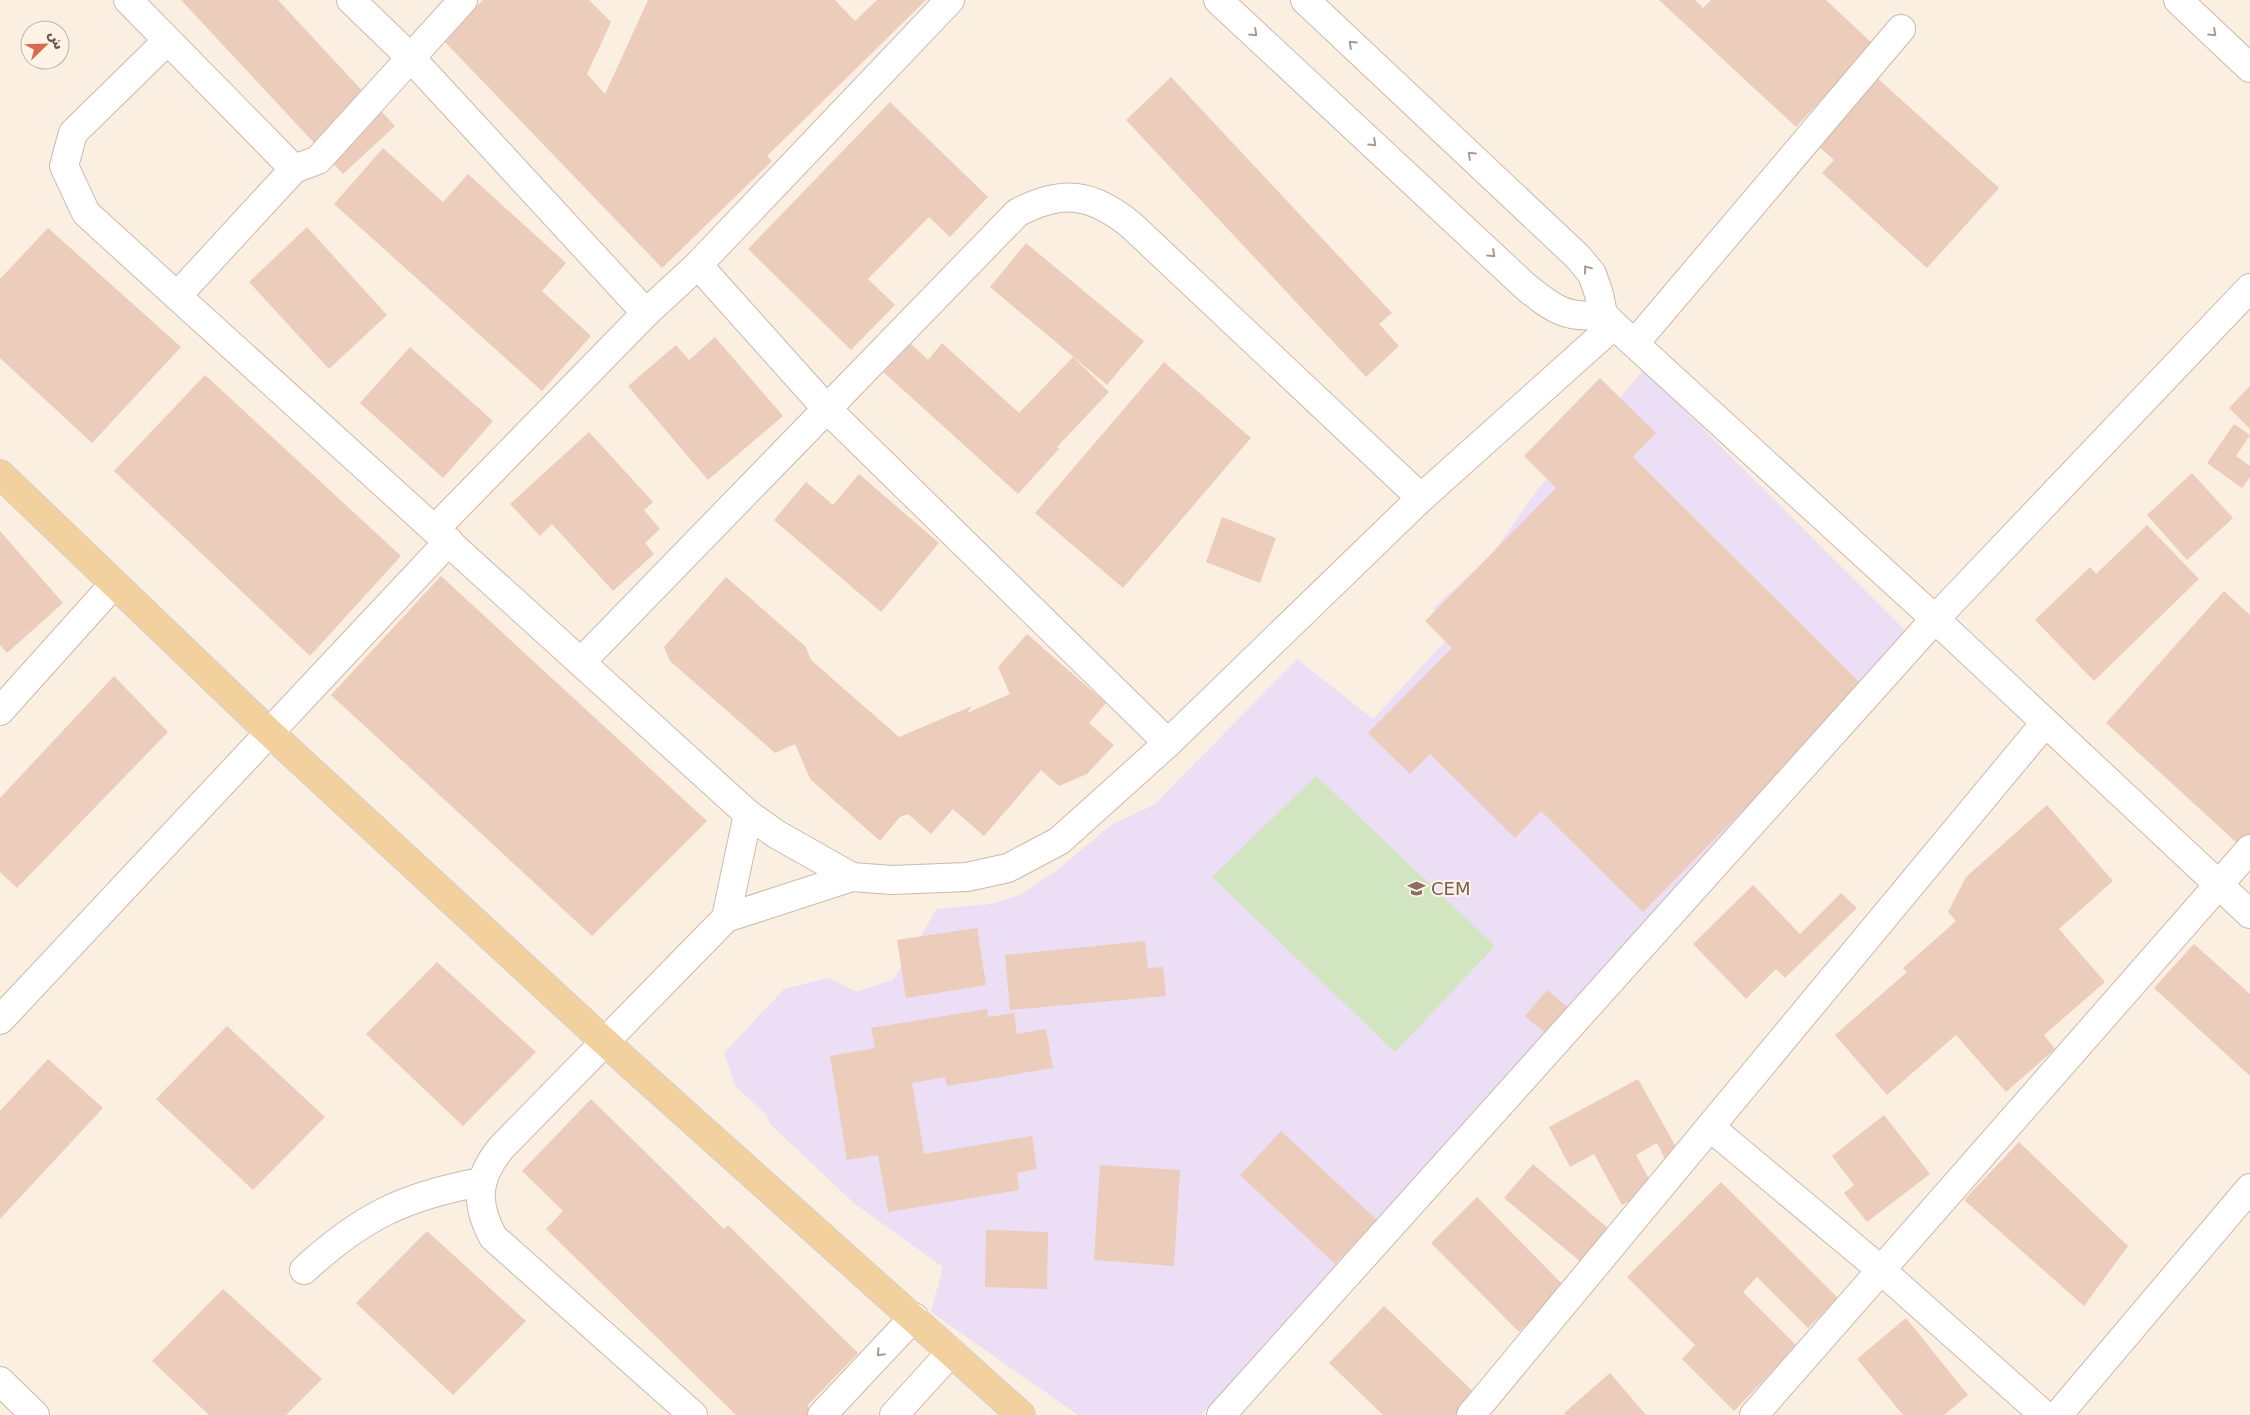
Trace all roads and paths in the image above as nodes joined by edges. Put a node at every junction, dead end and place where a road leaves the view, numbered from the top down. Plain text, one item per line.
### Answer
1 (128, 0) edge
2 (351, 0) edge
3 (463, 0) edge
4 (950, 0) edge
5 (1218, 0) edge
6 (1305, 0) edge
7 (2178, 0) edge
8 (1901, 29) dead end
9 (167, 41) junction
10 (411, 58) junction
11 (2250, 68) edge
12 (294, 169) junction
13 (698, 265) junction
14 (2250, 288) edge
15 (177, 296) junction
16 (646, 313) junction
17 (1609, 320) junction
18 (1636, 343) junction
19 (826, 408) junction
20 (0, 474) edge
21 (1421, 498) junction
22 (442, 535) junction
23 (114, 584) junction
24 (1935, 619) junction
25 (581, 662) junction
26 (0, 711) edge
27 (2045, 723) junction
28 (269, 732) junction
29 (1168, 742) junction
30 (748, 814) junction
31 (2250, 849) edge
32 (852, 877) junction
33 (2218, 885) junction
34 (2250, 914) edge
35 (726, 918) junction
36 (0, 1020) edge
37 (605, 1042) junction
38 (1710, 1127) junction
39 (481, 1182) junction
40 (2250, 1188) edge
41 (304, 1270) dead end
42 (1880, 1270) junction
43 (914, 1317) junction
44 (952, 1352) junction
45 (0, 1381) edge
46 (35, 1415) edge
47 (693, 1415) edge
48 (822, 1415) edge
49 (894, 1415) edge
50 (1021, 1415) edge
51 (1221, 1415) edge
52 (1470, 1415) edge
53 (1754, 1415) edge
54 (2044, 1415) edge
55 (2058, 1415) edge

1 - 9 street
2 - 10 street
3 - 10 street
4 - 13 street
5 -> 17 street
17 -> 6 street
7 -> 11 street
8 - 18 street
9 - 12 street
9 - 15 street
10 - 12 street
10 - 16 street
12 - 15 street
13 - 16 street
13 - 19 street
14 - 24 street
15 - 22 street
16 - 22 street
17 - 18 street
17 - 21 street
18 - 24 street
19 - 21 street
19 - 25 street
19 - 29 street
20 - 23 main road
21 - 29 street
22 - 25 street
22 - 28 street
23 - 26 street
23 - 28 main road
24 - 27 street
24 - 51 street
25 - 30 street
27 - 33 street
27 - 38 street
28 - 36 street
28 - 37 main road
29 - 32 street
30 - 32 street
30 - 35 street
31 - 33 street
32 - 35 street
33 - 34 street
33 - 42 street
35 - 37 street
37 - 39 street
37 - 43 main road
38 - 42 street
38 - 52 street
39 - 41 street
39 - 47 street
40 - 55 street
42 - 53 street
42 - 54 street
43 - 44 main road
43 -> 48 street
44 - 49 street
44 - 50 main road
45 - 46 street

